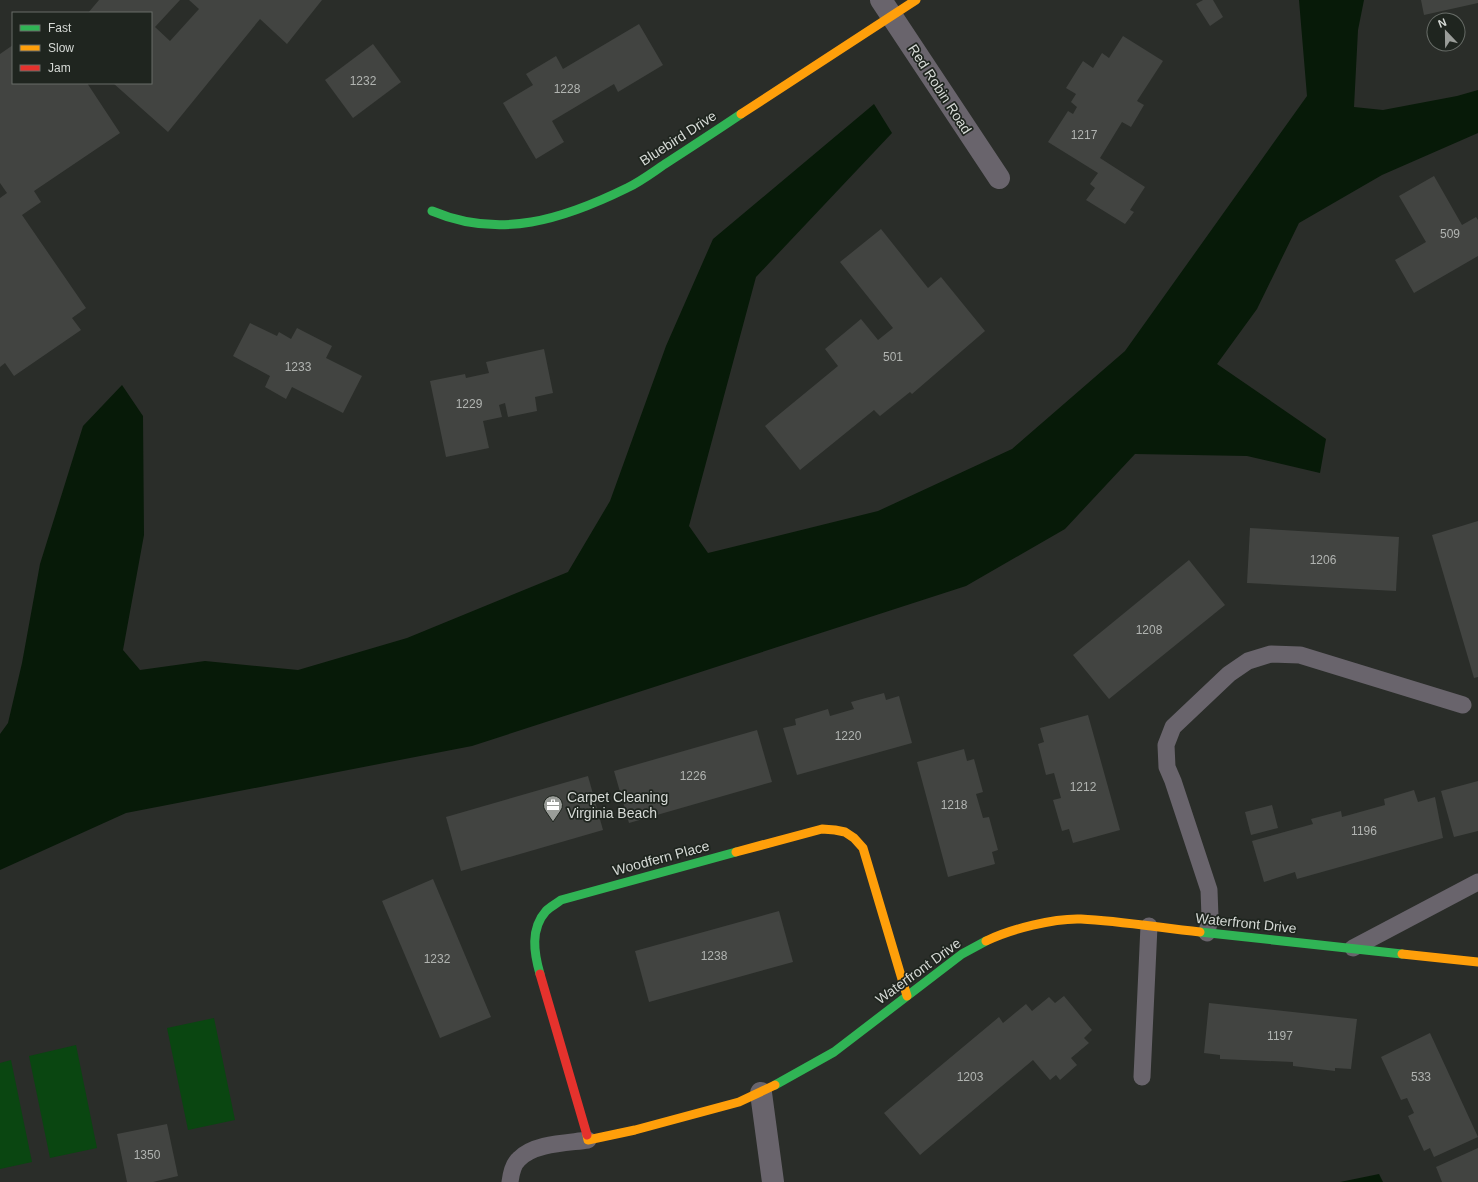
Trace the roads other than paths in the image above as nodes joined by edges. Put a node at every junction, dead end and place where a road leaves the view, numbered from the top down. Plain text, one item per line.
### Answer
1 (916, 0) edge
2 (887, 8) edge
3 (999, 178) dead end
4 (432, 211) dead end
5 (1463, 704) dead end
6 (1478, 882) edge
7 (1149, 926) junction
8 (1207, 933) junction
9 (1354, 948) junction
10 (1478, 962) edge
11 (907, 996) junction
12 (1142, 1077) dead end
13 (761, 1093) junction
14 (588, 1140) junction
15 (510, 1182) edge
16 (773, 1182) edge

1 - 2 street, Bluebird Drive
2 - 3 street, Red Robin Road
2 - 4 street, Bluebird Drive
5 - 8 lane
6 - 9 lane
7 - 8 street, Waterfront Drive
7 - 11 street, Waterfront Drive
7 - 12 lane
8 - 9 street, Waterfront Drive
9 - 10 street, Waterfront Drive
11 - 13 street, Waterfront Drive
11 - 14 street, Woodfern Place
13 - 14 street, Waterfront Drive
13 - 16 street
14 - 15 lane

